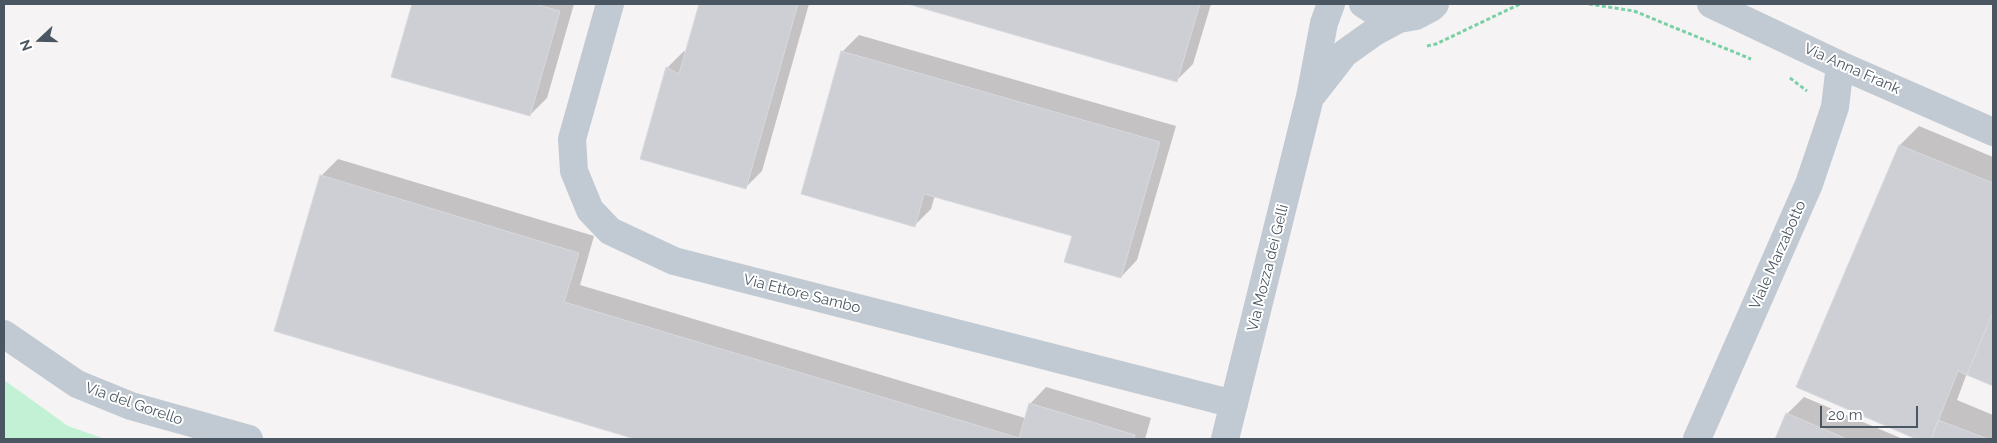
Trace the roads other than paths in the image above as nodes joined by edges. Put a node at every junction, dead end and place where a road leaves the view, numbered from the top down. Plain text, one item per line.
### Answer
1 (610, 4) edge
2 (1331, 4) edge
3 (1363, 4) edge
4 (1435, 4) edge
5 (1711, 4) edge
6 (1399, 19) junction
7 (1840, 65) junction
8 (1310, 97) junction
9 (1993, 132) edge
10 (4, 334) edge
11 (1234, 404) junction
12 (249, 439) edge
13 (1225, 439) edge
14 (1698, 439) edge

1 - 11 street, Via Ettore Sambo
2 - 8 street, Via Mozza dei Gelli
3 - 6 street
4 - 6 street, Via Mozza dei Gelli
5 - 7 street, Via Anna Frank
6 - 8 street, Via Mozza dei Gelli
7 - 9 street, Via Anna Frank
7 - 14 street, Viale Marzabotto
8 - 11 street, Via Mozza dei Gelli
10 - 12 street, Via del Gorello
11 - 13 street, Via Mozza dei Gelli

